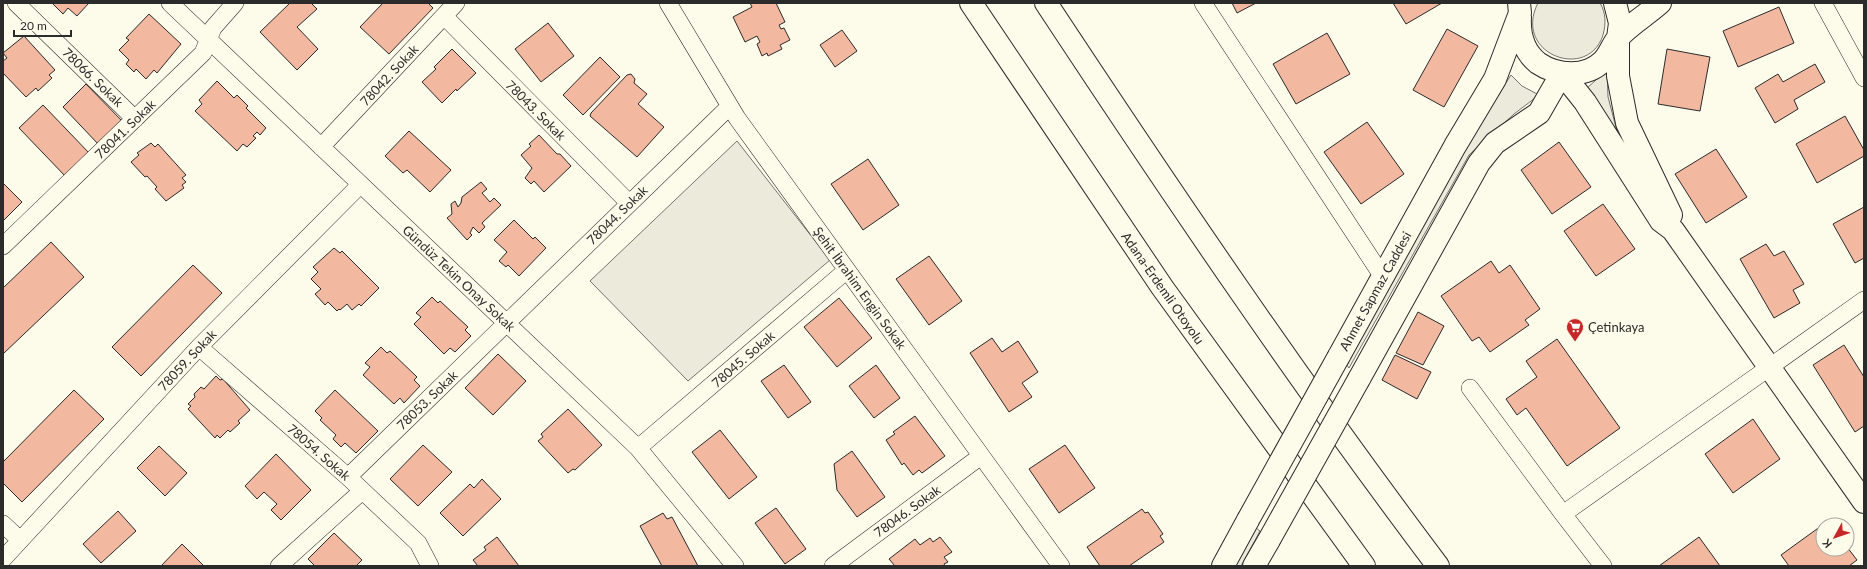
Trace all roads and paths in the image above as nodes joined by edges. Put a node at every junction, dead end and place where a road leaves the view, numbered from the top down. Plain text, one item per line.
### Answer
1 (16, 3) edge
2 (170, 3) edge
3 (235, 3) edge
4 (456, 3) edge
5 (668, 3) edge
6 (971, 3) edge
7 (1046, 3) edge
8 (1203, 3) edge
9 (1615, 3) edge
10 (1660, 3) edge
11 (1823, 3) edge
12 (1521, 6) edge
13 (444, 16) junction
14 (1618, 38) junction
15 (208, 40) junction
16 (1562, 73) junction
17 (1864, 78) edge
18 (729, 107) junction
19 (135, 119) junction
20 (321, 147) junction
21 (360, 185) junction
22 (629, 203) junction
23 (1673, 230) junction
24 (3, 246) edge
25 (847, 270) junction
26 (1382, 277) junction
27 (1864, 300) edge
28 (506, 323) junction
29 (199, 347) junction
30 (1769, 367) junction
31 (1470, 388) dead end
32 (638, 448) junction
33 (981, 456) junction
34 (348, 477) junction
35 (362, 491) junction
36 (1864, 502) edge
37 (1563, 514) junction
38 (3, 524) edge
39 (20, 540) junction
40 (3, 559) edge
41 (279, 566) edge
42 (430, 566) edge
43 (735, 566) edge
44 (832, 566) edge
45 (1061, 566) edge
46 (1223, 566) edge
47 (1254, 566) edge
48 (1364, 566) edge
49 (1438, 566) edge
50 (1603, 566) edge

1 - 19 street, 78066. Sokak
2 - 15 street, Gündüz Tekin Onay Sokak
3 - 15 street, 78041. Sokak
4 - 13 street, 78042. Sokak
5 - 18 street, Şehit İbrahim Engin Sokak
6 - 48 main road, Adana-Erdemli Otoyolu
7 - 49 main road
8 - 26 street
9 - 14 main road
10 - 14 main road
11 - 17 street
12 - 16 main road
12 - 26 main road, Ahmet Sapmaz Caddesi
13 - 20 street, 78042. Sokak
13 - 22 street, 78043. Sokak
14 - 16 main road
14 - 23 main road
15 - 19 street, 78041. Sokak
15 - 20 street, Gündüz Tekin Onay Sokak
16 - 23 main road
16 - 47 main road, bridge
18 - 22 street, 78044. Sokak
18 - 25 street, Şehit İbrahim Engin Sokak
19 - 24 street, 78041. Sokak
20 - 21 street, Gündüz Tekin Onay Sokak
21 - 28 street, Gündüz Tekin Onay Sokak
21 - 29 street, 78059. Sokak
22 - 28 street, 78044. Sokak
23 - 30 main road
25 - 32 street, 78045. Sokak
25 - 33 street, Şehit İbrahim Engin Sokak
26 - 46 main road, Ahmet Sapmaz Caddesi, bridge
27 - 30 street
28 - 32 street, Gündüz Tekin Onay Sokak
28 - 34 street, 78053. Sokak
29 - 34 street, 78054. Sokak
29 - 39 street, 78059. Sokak
30 - 36 main road
30 - 37 street
31 - 37 street
32 - 43 street, Gündüz Tekin Onay Sokak
33 - 44 street, 78046. Sokak
33 - 45 street, Şehit İbrahim Engin Sokak
34 - 35 street, 78054. Sokak
35 - 41 street
35 - 42 street, 78054. Sokak
37 - 50 street
38 - 39 street
39 - 40 street, 78059. Sokak

